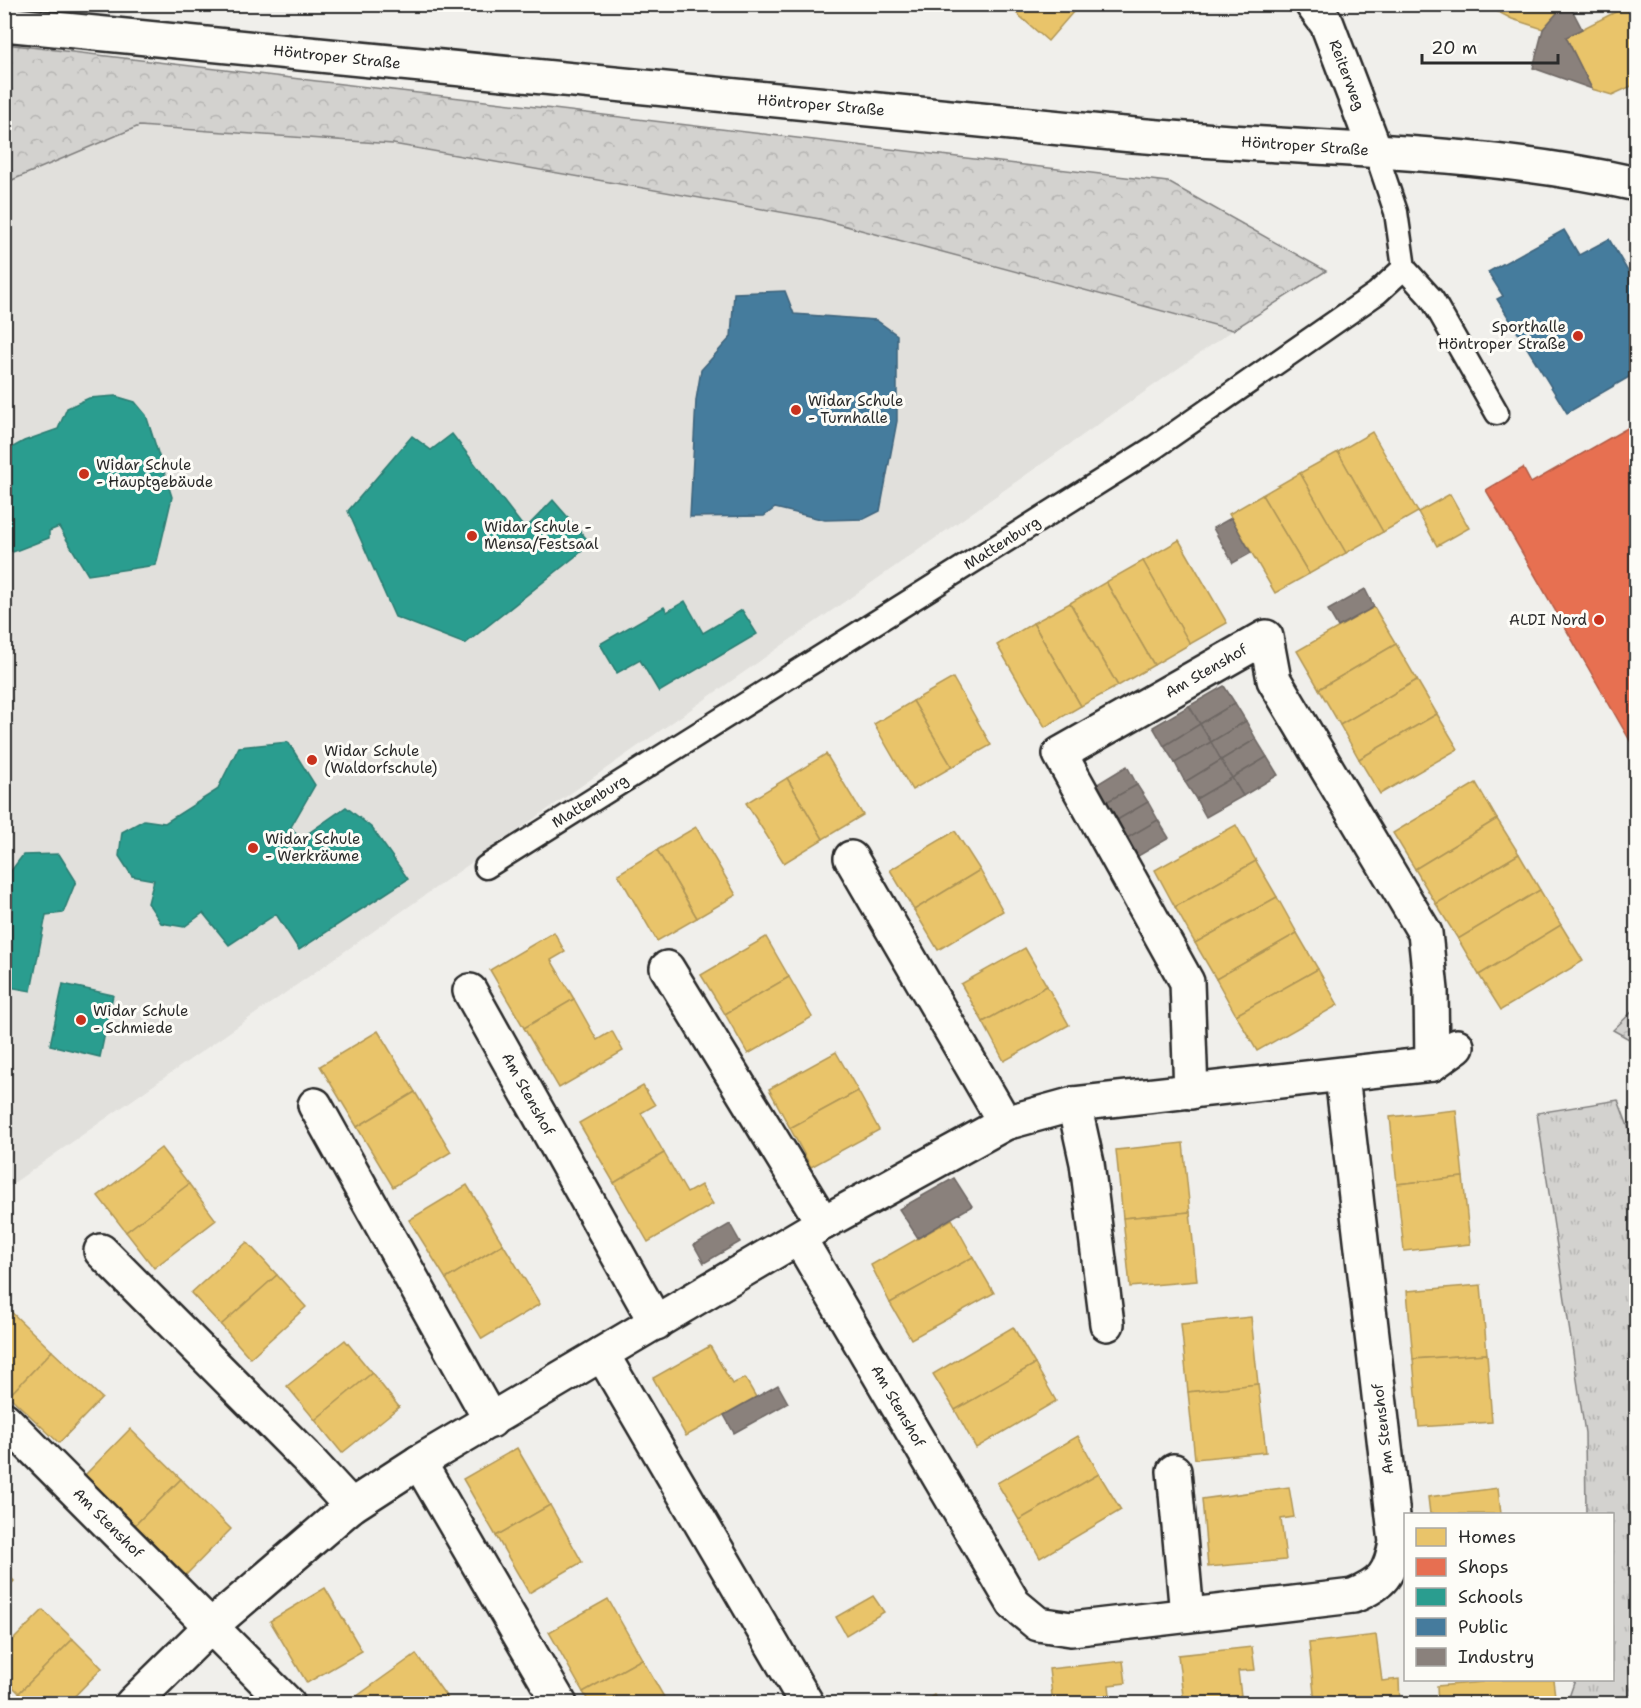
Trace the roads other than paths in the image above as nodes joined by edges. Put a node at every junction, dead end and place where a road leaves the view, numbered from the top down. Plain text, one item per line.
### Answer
1 (1312, 4) edge
2 (4, 24) edge
3 (1375, 150) junction
4 (1636, 184) edge
5 (1404, 268) junction
6 (1497, 413) dead end
7 (851, 858) dead end
8 (486, 867) dead end
9 (667, 968) dead end
10 (470, 991) dead end
11 (1342, 1076) junction
12 (1191, 1092) junction
13 (1074, 1104) junction
14 (315, 1105) dead end
15 (1005, 1123) junction
16 (811, 1231) junction
17 (101, 1251) dead end
18 (656, 1323) junction
19 (1107, 1324) dead end
20 (602, 1354) junction
21 (4, 1419) edge
22 (491, 1421) junction
23 (419, 1461) junction
24 (1174, 1471) dead end
25 (351, 1506) junction
26 (1187, 1616) junction
27 (211, 1626) junction
28 (132, 1704) edge
29 (288, 1704) edge
30 (560, 1704) edge
31 (807, 1704) edge

1 - 3 street, Reiterweg
2 - 3 street, Höntroper Straße
3 - 4 street, Höntroper Straße
3 - 5 lane
5 - 6 lane
5 - 8 lane, Mattenburg
7 - 15 street
9 - 16 street, Am Stenshof
10 - 18 street, Am Stenshof
11 - 12 street, Am Stenshof
11 - 12 street, Am Stenshof
11 - 26 street, Am Stenshof
12 - 13 street, Am Stenshof
13 - 15 street, Am Stenshof
13 - 19 street
14 - 22 street
15 - 16 street, Am Stenshof
16 - 18 street, Am Stenshof
16 - 26 street, Am Stenshof
17 - 25 street
18 - 20 street, Am Stenshof
20 - 22 street, Am Stenshof
20 - 31 street
21 - 27 street, Am Stenshof
22 - 23 street, Am Stenshof
23 - 25 street, Am Stenshof
23 - 30 street
24 - 26 street
25 - 27 street, Am Stenshof
27 - 28 street, Am Stenshof
27 - 29 street, Am Stenshof

